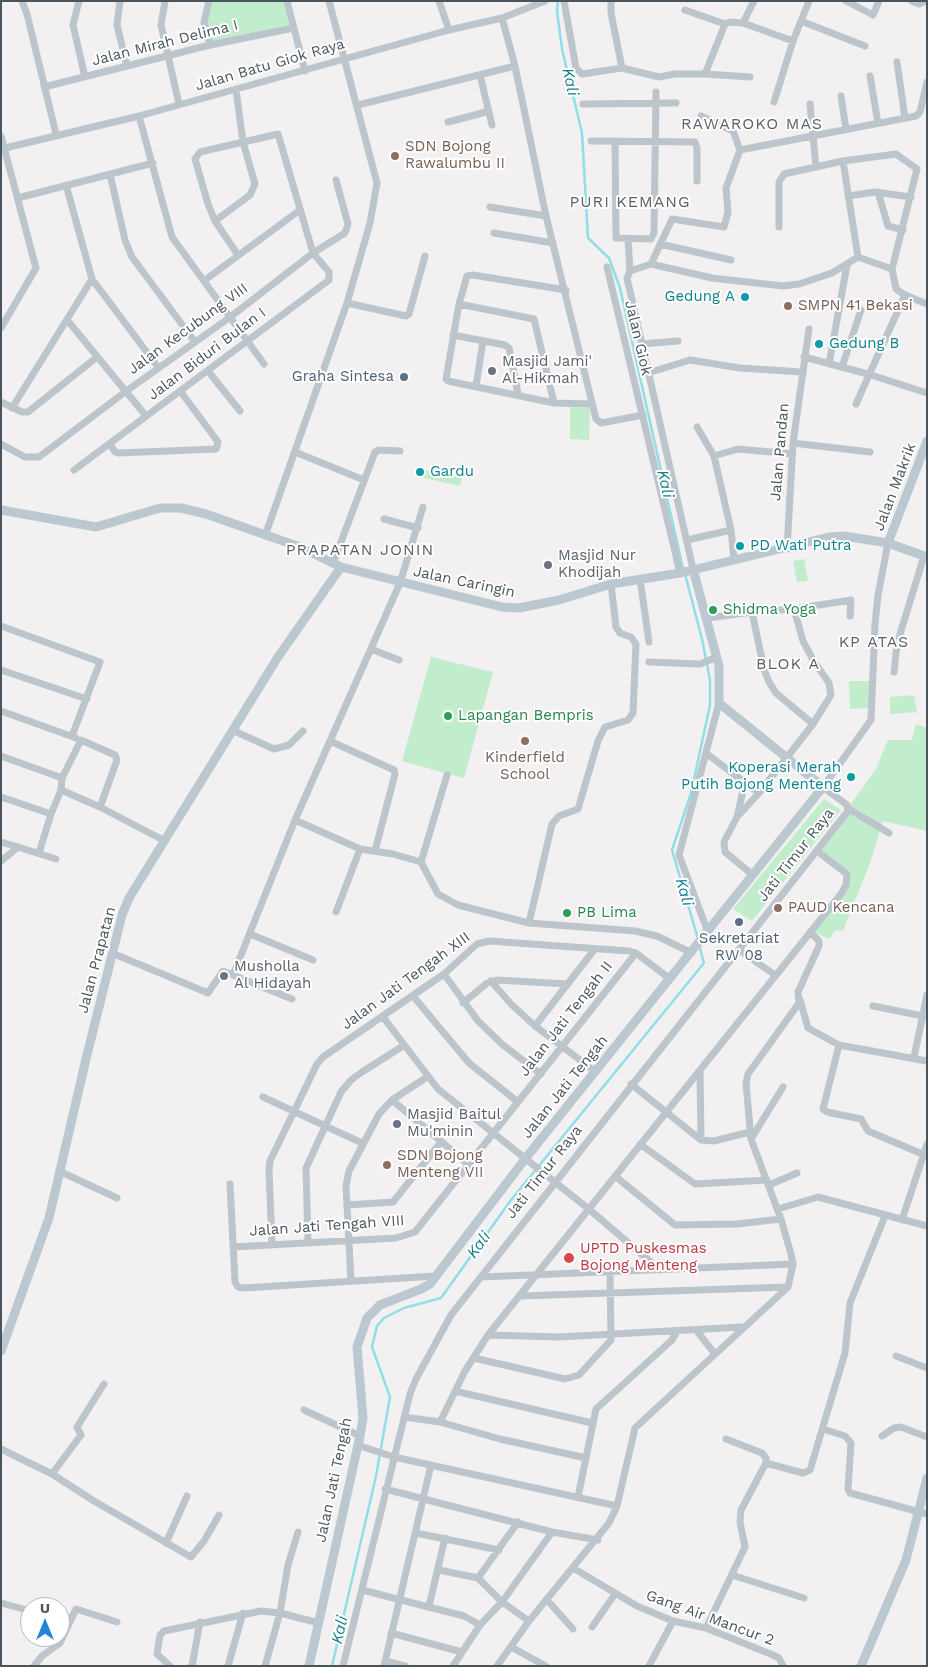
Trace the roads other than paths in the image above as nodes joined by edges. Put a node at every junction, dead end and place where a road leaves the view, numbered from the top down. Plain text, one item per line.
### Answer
1 (79, 1) edge
2 (120, 1) edge
3 (165, 1) edge
4 (209, 1) edge
5 (287, 1) edge
6 (329, 1) edge
7 (439, 1) edge
8 (545, 1) edge
9 (564, 1) edge
10 (611, 1) edge
11 (754, 1) edge
12 (809, 1) edge
13 (846, 1) edge
14 (879, 1) edge
15 (912, 1) edge
16 (925, 1) edge
17 (25, 3) edge
18 (685, 10) dead end
19 (502, 18) junction
20 (801, 21) junction
21 (743, 23) junction
22 (725, 24) junction
23 (294, 28) junction
24 (449, 30) junction
25 (793, 41) junction
26 (210, 45) junction
27 (865, 46) dead end
28 (168, 56) junction
29 (346, 58) junction
30 (897, 62) dead end
31 (127, 66) junction
32 (515, 66) junction
33 (622, 68) junction
34 (305, 71) junction
35 (705, 74) junction
36 (480, 75) junction
37 (870, 76) dead end
38 (85, 77) junction
39 (750, 77) dead end
40 (927, 82) edge
41 (44, 88) junction
42 (236, 90) junction
43 (656, 92) dead end
44 (841, 96) dead end
45 (774, 102) dead end
46 (656, 103) junction
47 (676, 103) dead end
48 (179, 104) junction
49 (584, 104) dead end
50 (810, 104) dead end
51 (358, 105) junction
52 (488, 108) junction
53 (138, 116) junction
54 (701, 116) dead end
55 (905, 118) junction
56 (448, 122) dead end
57 (878, 123) junction
58 (492, 125) dead end
59 (846, 128) junction
60 (56, 134) junction
61 (813, 135) junction
62 (1, 136) edge
63 (615, 140) junction
64 (656, 141) junction
65 (243, 142) junction
66 (592, 142) dead end
67 (3, 149) edge
68 (740, 150) junction
69 (843, 162) junction
70 (153, 163) junction
71 (816, 167) junction
72 (110, 174) junction
73 (336, 180) dead end
74 (697, 181) dead end
75 (66, 185) junction
76 (878, 192) junction
77 (848, 196) junction
78 (911, 197) junction
79 (18, 198) junction
80 (490, 206) dead end
81 (300, 210) junction
82 (546, 216) junction
83 (215, 221) junction
84 (780, 227) dead end
85 (903, 230) junction
86 (494, 233) dead end
87 (628, 239) junction
88 (553, 243) junction
89 (660, 244) junction
90 (313, 253) junction
91 (238, 255) junction
92 (425, 256) dead end
93 (858, 257) junction
94 (731, 260) dead end
95 (651, 264) junction
96 (847, 264) junction
97 (607, 267) dead end
98 (892, 269) junction
99 (630, 271) junction
100 (92, 278) junction
101 (204, 280) junction
102 (566, 290) junction
103 (905, 296) junction
104 (347, 303) junction
105 (459, 304) junction
106 (927, 304) edge
107 (861, 310) dead end
108 (229, 318) junction
109 (68, 321) junction
110 (1, 328) edge
111 (809, 329) dead end
112 (453, 335) junction
113 (246, 341) junction
114 (483, 341) junction
115 (678, 341) dead end
116 (195, 342) junction
117 (641, 344) junction
118 (97, 358) junction
119 (804, 358) junction
120 (264, 364) dead end
121 (828, 364) junction
122 (158, 367) junction
123 (842, 367) junction
124 (208, 371) junction
125 (802, 372) junction
126 (648, 373) junction
127 (868, 374) junction
128 (476, 386) junction
129 (125, 392) junction
130 (181, 392) junction
131 (518, 394) junction
132 (927, 394) edge
133 (1, 402) edge
134 (554, 403) junction
135 (592, 404) junction
136 (856, 404) dead end
137 (12, 408) junction
138 (240, 411) dead end
139 (643, 415) junction
140 (146, 416) junction
141 (697, 427) dead end
142 (927, 441) edge
143 (793, 443) junction
144 (1, 444) edge
145 (110, 444) junction
146 (400, 451) dead end
147 (295, 452) junction
148 (870, 452) dead end
149 (792, 454) junction
150 (714, 456) junction
151 (74, 470) dead end
152 (364, 480) junction
153 (423, 507) dead end
154 (1, 510) edge
155 (384, 518) dead end
156 (418, 528) junction
157 (731, 530) junction
158 (266, 536) junction
159 (687, 540) junction
160 (888, 543) junction
161 (787, 549) junction
162 (926, 557) edge
163 (734, 559) junction
164 (337, 565) junction
165 (686, 571) junction
166 (640, 579) junction
167 (400, 583) junction
168 (611, 584) junction
169 (794, 609) junction
170 (752, 612) junction
171 (850, 616) dead end
172 (708, 618) junction
173 (1, 626) edge
174 (649, 642) dead end
175 (371, 649) junction
176 (399, 660) dead end
177 (710, 660) junction
178 (649, 662) dead end
179 (1, 670) edge
180 (894, 672) dead end
181 (87, 699) junction
182 (719, 703) junction
183 (1, 712) edge
184 (813, 724) junction
185 (232, 730) junction
186 (303, 731) dead end
187 (72, 736) junction
188 (81, 740) junction
189 (330, 741) junction
190 (707, 754) junction
191 (1, 756) edge
192 (786, 757) junction
193 (447, 775) dead end
194 (62, 778) junction
195 (745, 782) junction
196 (823, 787) junction
197 (61, 790) junction
198 (759, 793) junction
199 (1, 797) edge
200 (100, 807) junction
201 (848, 809) junction
202 (51, 814) junction
203 (737, 817) junction
204 (295, 820) junction
205 (889, 833) dead end
206 (163, 840) junction
207 (1, 842) edge
208 (18, 847) junction
209 (360, 849) junction
210 (375, 851) junction
211 (817, 851) junction
212 (39, 853) junction
213 (56, 859) dead end
214 (1, 861) edge
215 (421, 862) junction
216 (753, 875) junction
217 (336, 912) dead end
218 (529, 923) junction
219 (708, 932) junction
220 (810, 932) junction
221 (250, 934) junction
222 (697, 947) junction
223 (594, 950) junction
224 (739, 950) junction
225 (112, 953) junction
226 (636, 953) junction
227 (313, 960) dead end
228 (444, 974) junction
229 (234, 975) junction
230 (775, 975) junction
231 (670, 979) junction
232 (491, 981) junction
233 (567, 984) junction
234 (413, 996) junction
235 (927, 996) edge
236 (292, 999) dead end
237 (800, 1000) junction
238 (463, 1003) junction
239 (926, 1004) edge
240 (873, 1006) dead end
241 (923, 1016) junction
242 (383, 1017) junction
243 (535, 1026) junction
244 (839, 1045) junction
245 (403, 1046) junction
246 (563, 1047) junction
247 (914, 1057) junction
248 (927, 1061) edge
249 (700, 1070) junction
250 (596, 1072) junction
251 (541, 1074) junction
252 (427, 1077) junction
253 (631, 1084) junction
254 (783, 1087) dead end
255 (263, 1097) dead end
256 (392, 1100) junction
257 (518, 1102) junction
258 (294, 1111) junction
259 (666, 1112) junction
260 (325, 1126) junction
261 (494, 1132) junction
262 (751, 1136) junction
263 (701, 1140) junction
264 (441, 1142) junction
265 (362, 1143) junction
266 (640, 1144) junction
267 (927, 1144) edge
268 (925, 1155) edge
269 (528, 1162) junction
270 (468, 1164) junction
271 (59, 1171) junction
272 (797, 1174) dead end
273 (615, 1176) junction
274 (551, 1179) junction
275 (768, 1182) junction
276 (230, 1184) dead end
277 (117, 1198) dead end
278 (348, 1205) junction
279 (778, 1209) junction
280 (590, 1210) junction
281 (885, 1216) junction
282 (781, 1219) junction
283 (902, 1220) junction
284 (927, 1226) edge
285 (350, 1241) junction
286 (308, 1242) junction
287 (272, 1244) junction
288 (233, 1247) junction
289 (793, 1264) junction
290 (660, 1270) junction
291 (610, 1272) junction
292 (538, 1274) junction
293 (435, 1276) junction
294 (482, 1277) junction
295 (351, 1281) junction
296 (788, 1287) junction
297 (610, 1292) junction
298 (520, 1296) junction
299 (742, 1328) junction
300 (696, 1330) junction
301 (677, 1331) junction
302 (612, 1334) junction
303 (488, 1336) junction
304 (1, 1350) edge
305 (715, 1354) junction
306 (896, 1356) dead end
307 (474, 1358) junction
308 (927, 1368) edge
309 (104, 1384) dead end
310 (455, 1391) junction
311 (304, 1410) dead end
312 (404, 1417) junction
313 (440, 1422) junction
314 (592, 1424) junction
315 (823, 1429) junction
316 (882, 1436) dead end
317 (927, 1437) edge
318 (726, 1439) dead end
319 (358, 1441) junction
320 (1, 1448) edge
321 (394, 1456) junction
322 (586, 1458) junction
323 (766, 1463) junction
324 (431, 1465) junction
325 (52, 1474) junction
326 (927, 1478) edge
327 (385, 1489) junction
328 (187, 1496) dead end
329 (578, 1497) junction
330 (423, 1498) junction
331 (617, 1506) junction
332 (923, 1513) edge
333 (219, 1515) dead end
334 (518, 1522) junction
335 (298, 1532) dead end
336 (552, 1532) junction
337 (416, 1533) junction
338 (445, 1538) junction
339 (598, 1540) junction
340 (166, 1543) junction
341 (499, 1550) junction
342 (573, 1568) junction
343 (439, 1570) junction
344 (732, 1575) junction
345 (478, 1578) junction
346 (362, 1590) junction
347 (615, 1594) junction
348 (804, 1598) dead end
349 (400, 1599) junction
350 (547, 1600) junction
351 (502, 1602) junction
352 (1, 1603) edge
353 (429, 1606) junction
354 (20, 1608) edge
355 (243, 1613) junction
356 (280, 1613) junction
357 (529, 1621) junction
358 (673, 1621) junction
359 (117, 1622) dead end
360 (200, 1622) junction
361 (319, 1623) junction
362 (480, 1625) junction
363 (592, 1627) dead end
364 (706, 1628) junction
365 (573, 1629) dead end
366 (391, 1633) junction
367 (510, 1647) junction
368 (462, 1652) junction
369 (384, 1663) edge
370 (34, 1666) edge
371 (170, 1666) edge
372 (192, 1666) edge
373 (228, 1666) edge
374 (265, 1666) edge
375 (310, 1666) edge
376 (343, 1666) edge
377 (405, 1666) edge
378 (453, 1666) edge
379 (497, 1666) edge
380 (546, 1666) edge
381 (649, 1666) edge
382 (783, 1666) edge
383 (861, 1666) edge

1 - 38 street
2 - 31 street
3 - 28 street
4 - 26 street
5 - 23 street
6 - 29 street
7 - 24 street
8 - 19 street, Jalan Batu Giok Raya
9 - 33 street
10 - 33 street
11 - 21 street
12 - 20 street
13 - 14 street
15 - 16 street
17 - 41 street
18 - 22 street
19 - 24 street, Jalan Batu Giok Raya
19 - 32 street
20 - 25 street
20 - 27 street
21 - 22 street
21 - 25 street
22 - 35 street
23 - 26 street, Jalan Mirah Delima I
23 - 34 street
24 - 29 street, Jalan Batu Giok Raya
25 - 45 street
26 - 28 street, Jalan Mirah Delima I
28 - 31 street, Jalan Mirah Delima I
28 - 48 street
29 - 34 street, Jalan Batu Giok Raya
29 - 51 street
30 - 55 street
31 - 38 street, Jalan Mirah Delima I
32 - 36 street
32 - 82 street
33 - 35 street
34 - 42 street, Jalan Batu Giok Raya
35 - 39 street
36 - 51 street
36 - 52 street
37 - 57 street
38 - 41 street, Jalan Mirah Delima I
40 - 55 street
41 - 60 street
42 - 48 street, Jalan Batu Giok Raya
42 - 65 street
43 - 46 street
44 - 59 street
46 - 47 street
46 - 49 street
46 - 64 street
48 - 53 street, Jalan Batu Giok Raya
50 - 61 street
51 - 104 street
52 - 56 street
52 - 58 street
53 - 60 street, Jalan Batu Giok Raya
53 - 70 street
54 - 68 street
55 - 57 street
57 - 59 street
59 - 61 street
60 - 67 street, Jalan Batu Giok Raya
61 - 68 street
61 - 71 street
62 - 67 street
63 - 64 street
63 - 66 street
63 - 87 street
64 - 74 street
64 - 87 street
65 - 81 street
65 - 83 street
65 - 83 street
67 - 79 street
68 - 89 street
69 - 71 street
69 - 77 street
69 - 78 street
70 - 72 street
70 - 101 street
71 - 84 street
72 - 75 street
72 - 116 street
73 - 90 street, Jalan Kecubung VIII
75 - 79 street
75 - 100 street
76 - 77 street
76 - 78 street
76 - 85 street
77 - 93 street
78 - 85 street
79 - 110 street
80 - 82 street
81 - 90 street
81 - 91 street
82 - 88 street
83 - 91 street
85 - 98 street
86 - 88 street
87 - 99 street
88 - 102 street
89 - 94 street
89 - 95 street
90 - 108 street, Jalan Kecubung VIII
90 - 113 street, Jalan Biduri Bulan I
91 - 101 street
92 - 104 street
93 - 96 street
93 - 98 street
95 - 96 street
95 - 99 street
96 - 121 street
97 - 139 street, Jalan Giok
98 - 103 street
99 - 117 street
100 - 109 street
100 - 122 street
101 - 108 street
102 - 105 street
102 - 135 street
103 - 106 street
103 - 127 street
104 - 147 street
105 - 112 street
105 - 134 street
107 - 123 street
108 - 113 street
108 - 116 street, Jalan Kecubung VIII
109 - 118 street
109 - 137 street
111 - 119 street, Jalan Pandan
112 - 114 street
112 - 128 street
113 - 120 street
113 - 124 street, Jalan Biduri Bulan I
114 - 128 street
114 - 131 street
115 - 117 street
116 - 122 street, Jalan Kecubung VIII
117 - 126 street
118 - 129 street
118 - 137 street
119 - 121 street
119 - 125 street, Jalan Pandan
121 - 123 street
122 - 129 street, Jalan Kecubung VIII
123 - 127 street
124 - 130 street, Jalan Biduri Bulan I
124 - 138 street
125 - 126 street
125 - 143 street, Jalan Pandan
126 - 159 street
127 - 132 street
127 - 136 street
128 - 131 street
129 - 140 street
129 - 144 street, Jalan Kecubung VIII
130 - 140 street, Jalan Biduri Bulan I
130 - 145 street
131 - 134 street
133 - 137 street
134 - 135 street
135 - 139 street
139 - 165 street, Jalan Giok
140 - 145 street, Jalan Biduri Bulan I
141 - 150 street
142 - 160 main road, Jalan Makrik
143 - 148 street
143 - 149 street, Jalan Pandan
145 - 151 street, Jalan Biduri Bulan I
146 - 152 street
147 - 152 street
147 - 158 street
149 - 150 street
149 - 161 street, Jalan Pandan
150 - 157 street
152 - 164 street
153 - 156 street
154 - 158 main road, Jalan Caringin
155 - 156 street
156 - 167 street
157 - 159 street
157 - 163 street
158 - 164 main road, Jalan Caringin
159 - 165 street
160 - 161 main road, Jalan Caringin
160 - 162 main road, Jalan Caringin
160 - 196 street
161 - 163 main road, Jalan Caringin
162 - 180 street
163 - 165 main road, Jalan Caringin
164 - 167 main road, Jalan Caringin
164 - 185 main road, Jalan Prapatan
165 - 166 main road, Jalan Caringin
165 - 172 main road
166 - 168 main road, Jalan Caringin
166 - 174 street
167 - 168 main road, Jalan Caringin
167 - 175 street
168 - 218 street
169 - 170 street
169 - 171 street
169 - 184 street
170 - 172 street
170 - 184 street
172 - 177 main road
173 - 181 street
175 - 176 street
175 - 189 street
177 - 178 street
177 - 182 main road
179 - 181 street
181 - 187 street
182 - 190 street
182 - 192 main road
183 - 187 street
184 - 192 street
185 - 186 street
185 - 206 main road, Jalan Prapatan
187 - 188 street
188 - 194 street
188 - 200 street
189 - 204 street
189 - 210 street
190 - 195 street
190 - 219 street
191 - 194 street
192 - 196 main road
192 - 198 street
193 - 215 street
194 - 197 street
195 - 198 street
195 - 203 street
196 - 201 street, Jati Timur Raya
196 - 216 main road, Jalan Jati Tengah
197 - 200 street
197 - 202 street
198 - 203 street
199 - 202 street
200 - 206 street
201 - 205 street
201 - 211 street, Jati Timur Raya
202 - 212 street
203 - 216 street
204 - 209 street
204 - 221 street
206 - 225 main road, Jalan Prapatan
207 - 208 street
208 - 212 street
208 - 214 street
209 - 210 street
209 - 217 street
210 - 215 street
211 - 220 street
211 - 224 street, Jati Timur Raya
212 - 213 street
215 - 218 street
216 - 219 main road, Jalan Jati Tengah
218 - 222 street
219 - 222 main road, Jalan Jati Tengah
220 - 230 street
220 - 237 street
221 - 227 street
221 - 229 street
222 - 231 main road, Jalan Jati Tengah
223 - 226 street, Jalan Jati Tengah XIII
223 - 228 street, Jalan Jati Tengah XIII
223 - 233 street
224 - 230 street
224 - 253 street, Jati Timur Raya
225 - 229 street
225 - 271 main road, Jalan Prapatan
226 - 231 street
226 - 246 street, Jalan Jati Tengah II
228 - 234 street, Jalan Jati Tengah XIII
228 - 238 street
229 - 236 street
230 - 249 street
231 - 250 main road, Jalan Jati Tengah
232 - 233 street
232 - 238 street
232 - 243 street
233 - 243 street
234 - 242 street, Jalan Jati Tengah XIII
234 - 257 street
235 - 239 street
237 - 244 street
237 - 262 street
238 - 251 street
239 - 241 street
240 - 241 street
241 - 247 street
242 - 245 street
242 - 258 street, Jalan Jati Tengah XIII
243 - 246 street
244 - 247 street
244 - 268 street
245 - 252 street
245 - 260 street
246 - 250 street
246 - 251 street, Jalan Jati Tengah II
247 - 248 street
249 - 259 street
249 - 263 street
250 - 269 main road, Jalan Jati Tengah
251 - 257 street, Jalan Jati Tengah II
252 - 256 street
252 - 261 street
253 - 259 street
253 - 274 street, Jati Timur Raya
254 - 262 street
255 - 258 street
256 - 264 street
256 - 265 street
257 - 261 street, Jalan Jati Tengah II
258 - 260 street
258 - 287 street, Jalan Jati Tengah XIII
259 - 263 street
259 - 266 street
260 - 265 street
260 - 286 street
261 - 269 street
261 - 270 street, Jalan Jati Tengah VIII
262 - 263 street
262 - 275 street
264 - 270 street
264 - 278 street
265 - 278 street
266 - 273 street
266 - 275 street
267 - 268 street
268 - 283 street
269 - 274 street
269 - 293 main road, Jalan Jati Tengah
270 - 285 street, Jalan Jati Tengah VIII
271 - 277 street
271 - 304 main road, Jalan Prapatan
272 - 275 street
273 - 280 street
273 - 282 street
274 - 280 street
274 - 294 street, Jati Timur Raya
275 - 279 street
276 - 288 street
278 - 285 street
279 - 281 street
279 - 282 street
280 - 290 street
280 - 292 street
281 - 283 street
281 - 315 street
282 - 289 street
283 - 284 street
285 - 286 street, Jalan Jati Tengah VIII
285 - 295 street
286 - 287 street, Jalan Jati Tengah VIII
287 - 288 street, Jalan Jati Tengah VIII
288 - 295 street
289 - 290 street
289 - 296 street
290 - 291 street
291 - 292 street
291 - 297 street
292 - 294 street
292 - 298 street
293 - 295 street
293 - 319 main road, Jalan Jati Tengah
294 - 312 street, Jati Timur Raya
296 - 297 street
296 - 299 street
297 - 298 street
297 - 302 street
298 - 303 street
299 - 300 street
299 - 305 street
300 - 301 street
300 - 305 street
301 - 302 street
301 - 314 street
302 - 303 street
302 - 307 street
303 - 307 street
305 - 331 street
306 - 308 street
307 - 310 street
309 - 325 street
310 - 313 street
310 - 314 street
311 - 319 street
312 - 313 street
312 - 321 street, Jati Timur Raya
313 - 322 street
314 - 322 street
315 - 323 street
315 - 332 street
316 - 317 street
318 - 323 street
319 - 321 street
319 - 361 main road, Jalan Jati Tengah
320 - 325 street
321 - 324 street
321 - 327 street, Jati Timur Raya
322 - 329 street
323 - 344 street
324 - 329 street
324 - 330 street
325 - 340 street
326 - 332 main road
327 - 330 street
327 - 346 street, Jati Timur Raya
328 - 340 street
329 - 331 street
330 - 334 street
330 - 337 street
331 - 339 street
332 - 383 main road
333 - 340 street
334 - 336 street
334 - 341 street
335 - 356 street
336 - 339 street
336 - 351 street
337 - 338 street
337 - 349 street
338 - 341 street
338 - 343 street
339 - 342 street
341 - 345 street
342 - 347 street, Gang Air Mancur 2
342 - 350 street
343 - 345 street
343 - 353 street
344 - 348 street
344 - 364 street
345 - 351 street
346 - 349 street
346 - 376 street, Jati Timur Raya
347 - 358 street, Gang Air Mancur 2
347 - 363 street
349 - 353 street
349 - 366 street
350 - 357 street
350 - 365 street
351 - 357 street
351 - 362 street
352 - 354 street
353 - 362 street
355 - 356 street
355 - 360 street
355 - 373 street
356 - 361 street
356 - 374 street
357 - 367 street
358 - 364 street, Gang Air Mancur 2
358 - 381 street
359 - 370 street
360 - 371 street
360 - 372 street
361 - 375 main road, Jalan Jati Tengah
362 - 368 street
364 - 382 street, Gang Air Mancur 2
366 - 368 street
366 - 369 street
367 - 379 street
367 - 380 street
368 - 378 street
369 - 377 street

